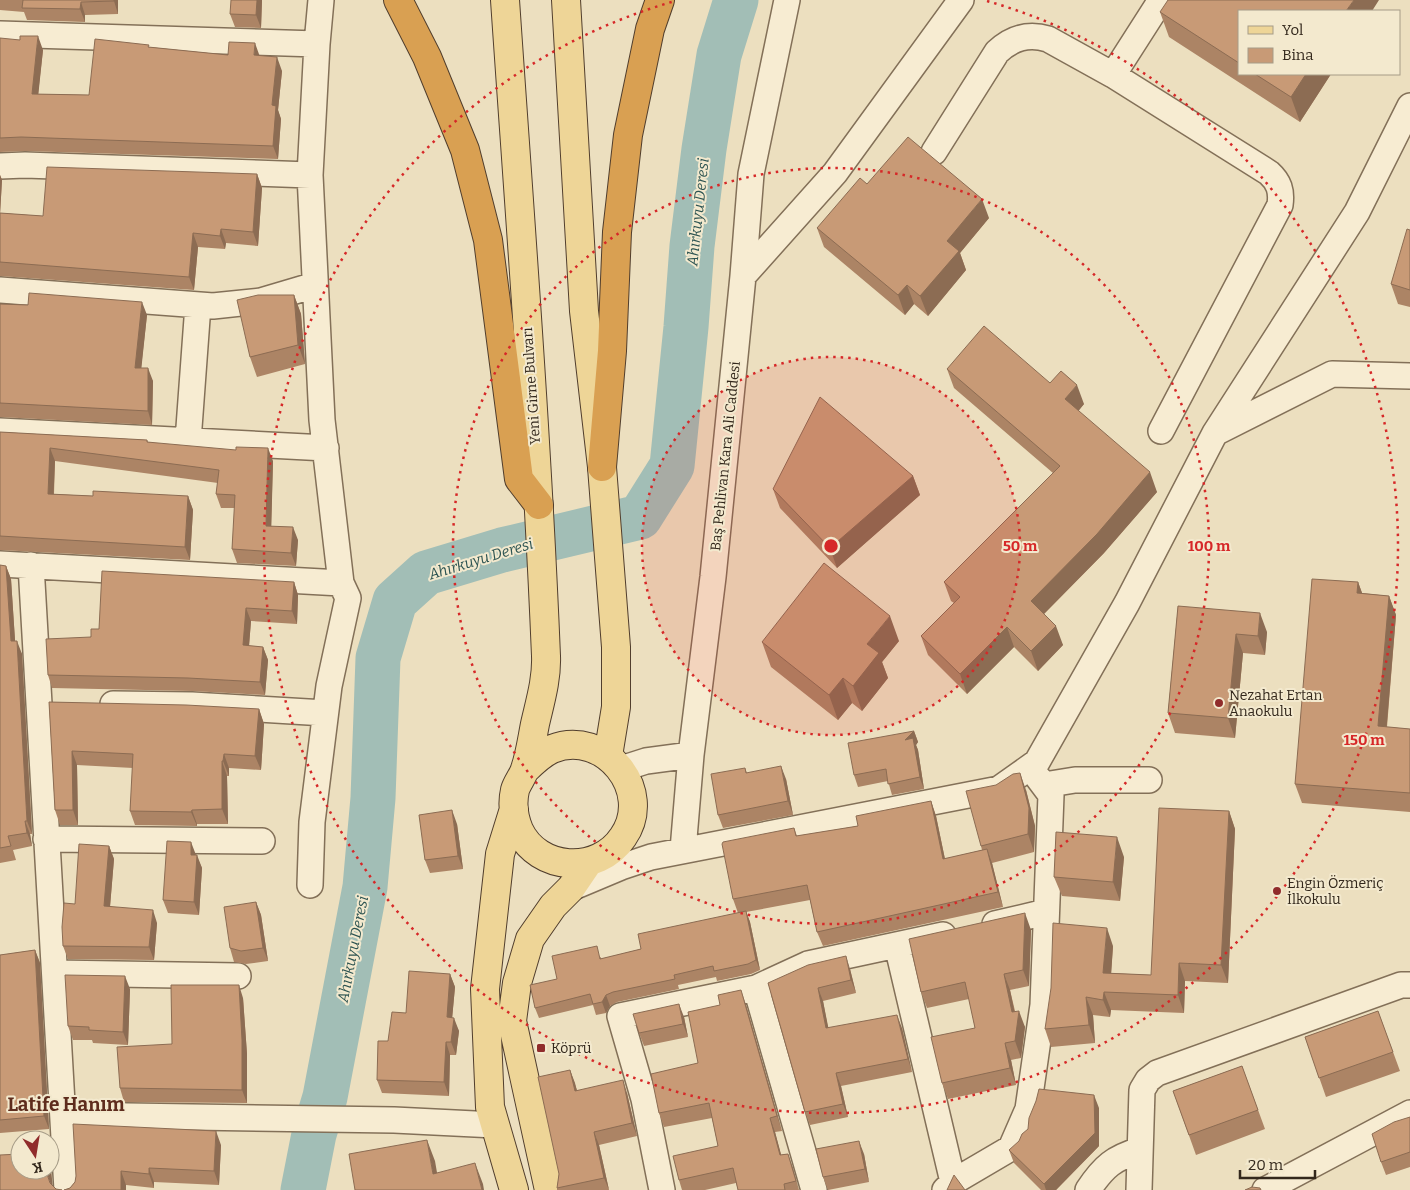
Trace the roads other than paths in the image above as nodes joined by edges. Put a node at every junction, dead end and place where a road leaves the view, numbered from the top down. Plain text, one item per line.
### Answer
1 (321, 0) edge
2 (398, 0) edge
3 (505, 0) edge
4 (566, 0) edge
5 (660, 0) edge
6 (787, 0) edge
7 (961, 0) edge
8 (1161, 0) edge
9 (0, 34) edge
10 (317, 44) junction
11 (1113, 74) junction
12 (1410, 106) edge
13 (934, 152) dead end
14 (0, 166) edge
15 (310, 175) junction
16 (743, 276) junction
17 (315, 285) junction
18 (0, 290) edge
19 (198, 305) junction
20 (1410, 376) edge
21 (0, 431) edge
22 (1161, 431) dead end
23 (1215, 433) junction
24 (188, 441) junction
25 (326, 448) junction
26 (602, 467) junction
27 (539, 505) junction
28 (0, 564) edge
29 (32, 565) junction
30 (342, 583) junction
31 (86, 703) edge
32 (325, 713) junction
33 (691, 754) junction
34 (614, 762) junction
35 (525, 770) junction
36 (1037, 776) junction
37 (1149, 780) dead end
38 (514, 809) junction
39 (46, 839) junction
40 (262, 841) dead end
41 (683, 850) junction
42 (602, 863) junction
43 (310, 885) dead end
44 (1046, 912) junction
45 (897, 945) junction
46 (55, 973) junction
47 (238, 976) dead end
48 (1410, 984) edge
49 (756, 988) junction
50 (1410, 1113) edge
51 (64, 1115) junction
52 (495, 1125) junction
53 (1140, 1150) junction
54 (949, 1186) edge
55 (67, 1190) edge
56 (514, 1190) edge
57 (549, 1190) edge
58 (662, 1190) edge
59 (814, 1190) edge
60 (1088, 1190) edge
61 (1139, 1190) edge
62 (1266, 1190) edge

1 - 10 street
2 - 27 highway
3 - 27 main road, Yeni Girne Bulvarı
4 - 26 main road
5 - 26 highway
6 - 16 street, Baş Pehlivan Kara Ali Caddesi
7 - 16 street
8 - 11 street
9 - 10 street
10 - 15 street
11 - 13 street
11 - 22 street
12 - 23 street
14 - 15 street
15 - 17 street
16 - 33 street, Baş Pehlivan Kara Ali Caddesi
17 - 19 street
17 - 25 street
18 - 19 street
19 - 24 street
20 - 23 street
21 - 24 street
23 - 36 street
24 - 25 street
25 - 30 street
26 - 34 main road
27 - 35 main road, Yeni Girne Bulvarı
28 - 29 street
29 - 30 street
29 - 39 street
30 - 32 street
31 - 32 street
32 - 43 street
33 - 34 street
33 - 41 street, Baş Pehlivan Kara Ali Caddesi
34 - 35 main road
34 - 42 main road
35 - 38 main road
36 - 37 street
36 - 41 street
36 - 44 street
38 - 42 main road
38 - 52 main road
39 - 40 street
39 - 46 street
41 - 42 street
42 - 57 main road
44 - 45 street
44 - 54 street
45 - 49 street
45 - 54 street
46 - 47 street
46 - 51 street
48 - 53 street
49 - 58 street
49 - 59 street
50 - 62 street
51 - 52 street
51 - 55 street
52 - 56 main road
53 - 60 street
53 - 61 street

